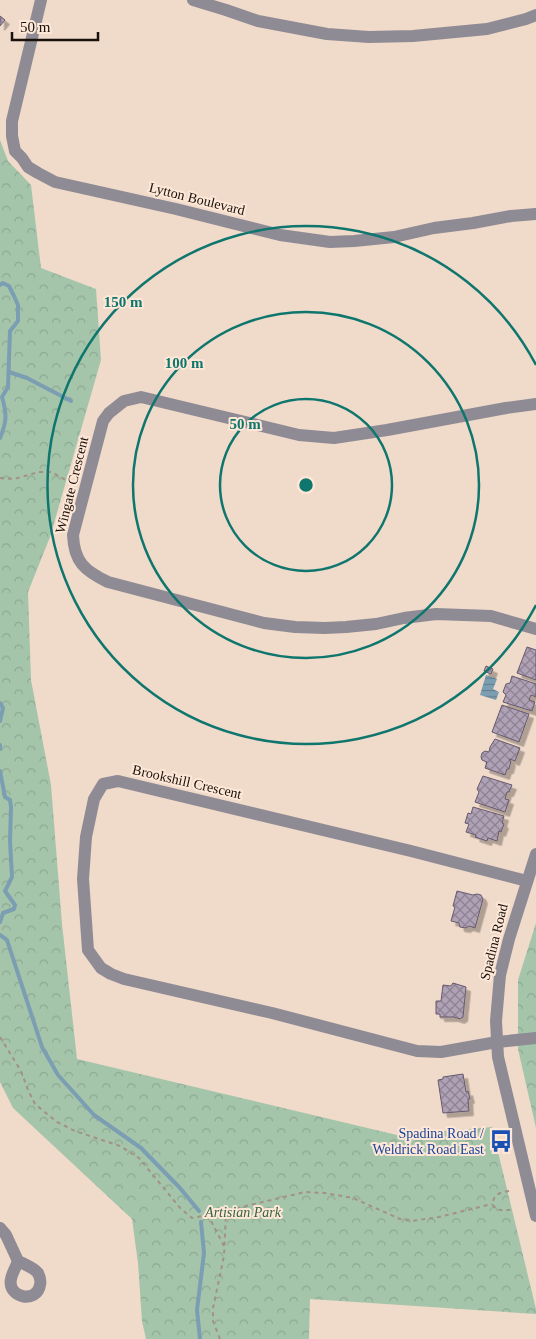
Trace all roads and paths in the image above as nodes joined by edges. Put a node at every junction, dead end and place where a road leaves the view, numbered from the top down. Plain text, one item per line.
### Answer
1 (41, 0) edge
2 (193, 0) edge
3 (536, 15) edge
4 (536, 214) edge
5 (536, 404) edge
6 (0, 478) edge
7 (84, 491) junction
8 (536, 629) edge
9 (536, 854) edge
10 (527, 881) junction
11 (0, 1037) edge
12 (536, 1038) edge
13 (497, 1042) junction
14 (509, 1191) dead end
15 (533, 1194) edge
16 (492, 1204) junction
17 (514, 1209) dead end
18 (226, 1211) junction
19 (208, 1215) junction
20 (536, 1216) edge
21 (0, 1228) edge
22 (224, 1246) junction
23 (18, 1261) dead end
24 (220, 1339) edge

1 - 4 street, Lytton Boulevard
2 - 3 street
5 - 7 street, Wingate Crescent
6 - 7 path
7 - 8 street, Wingate Crescent
9 - 10 street, Spadina Road
10 - 13 street, Spadina Road
10 - 13 street, Brookshill Crescent
11 - 19 path
12 - 13 street, Brookshill Crescent
13 - 15 street, Spadina Road
14 - 16 path
15 - 20 street, Spadina Road
16 - 17 path
16 - 18 path
18 - 19 path
18 - 22 path
19 - 22 path
21 - 23 street
22 - 24 path

